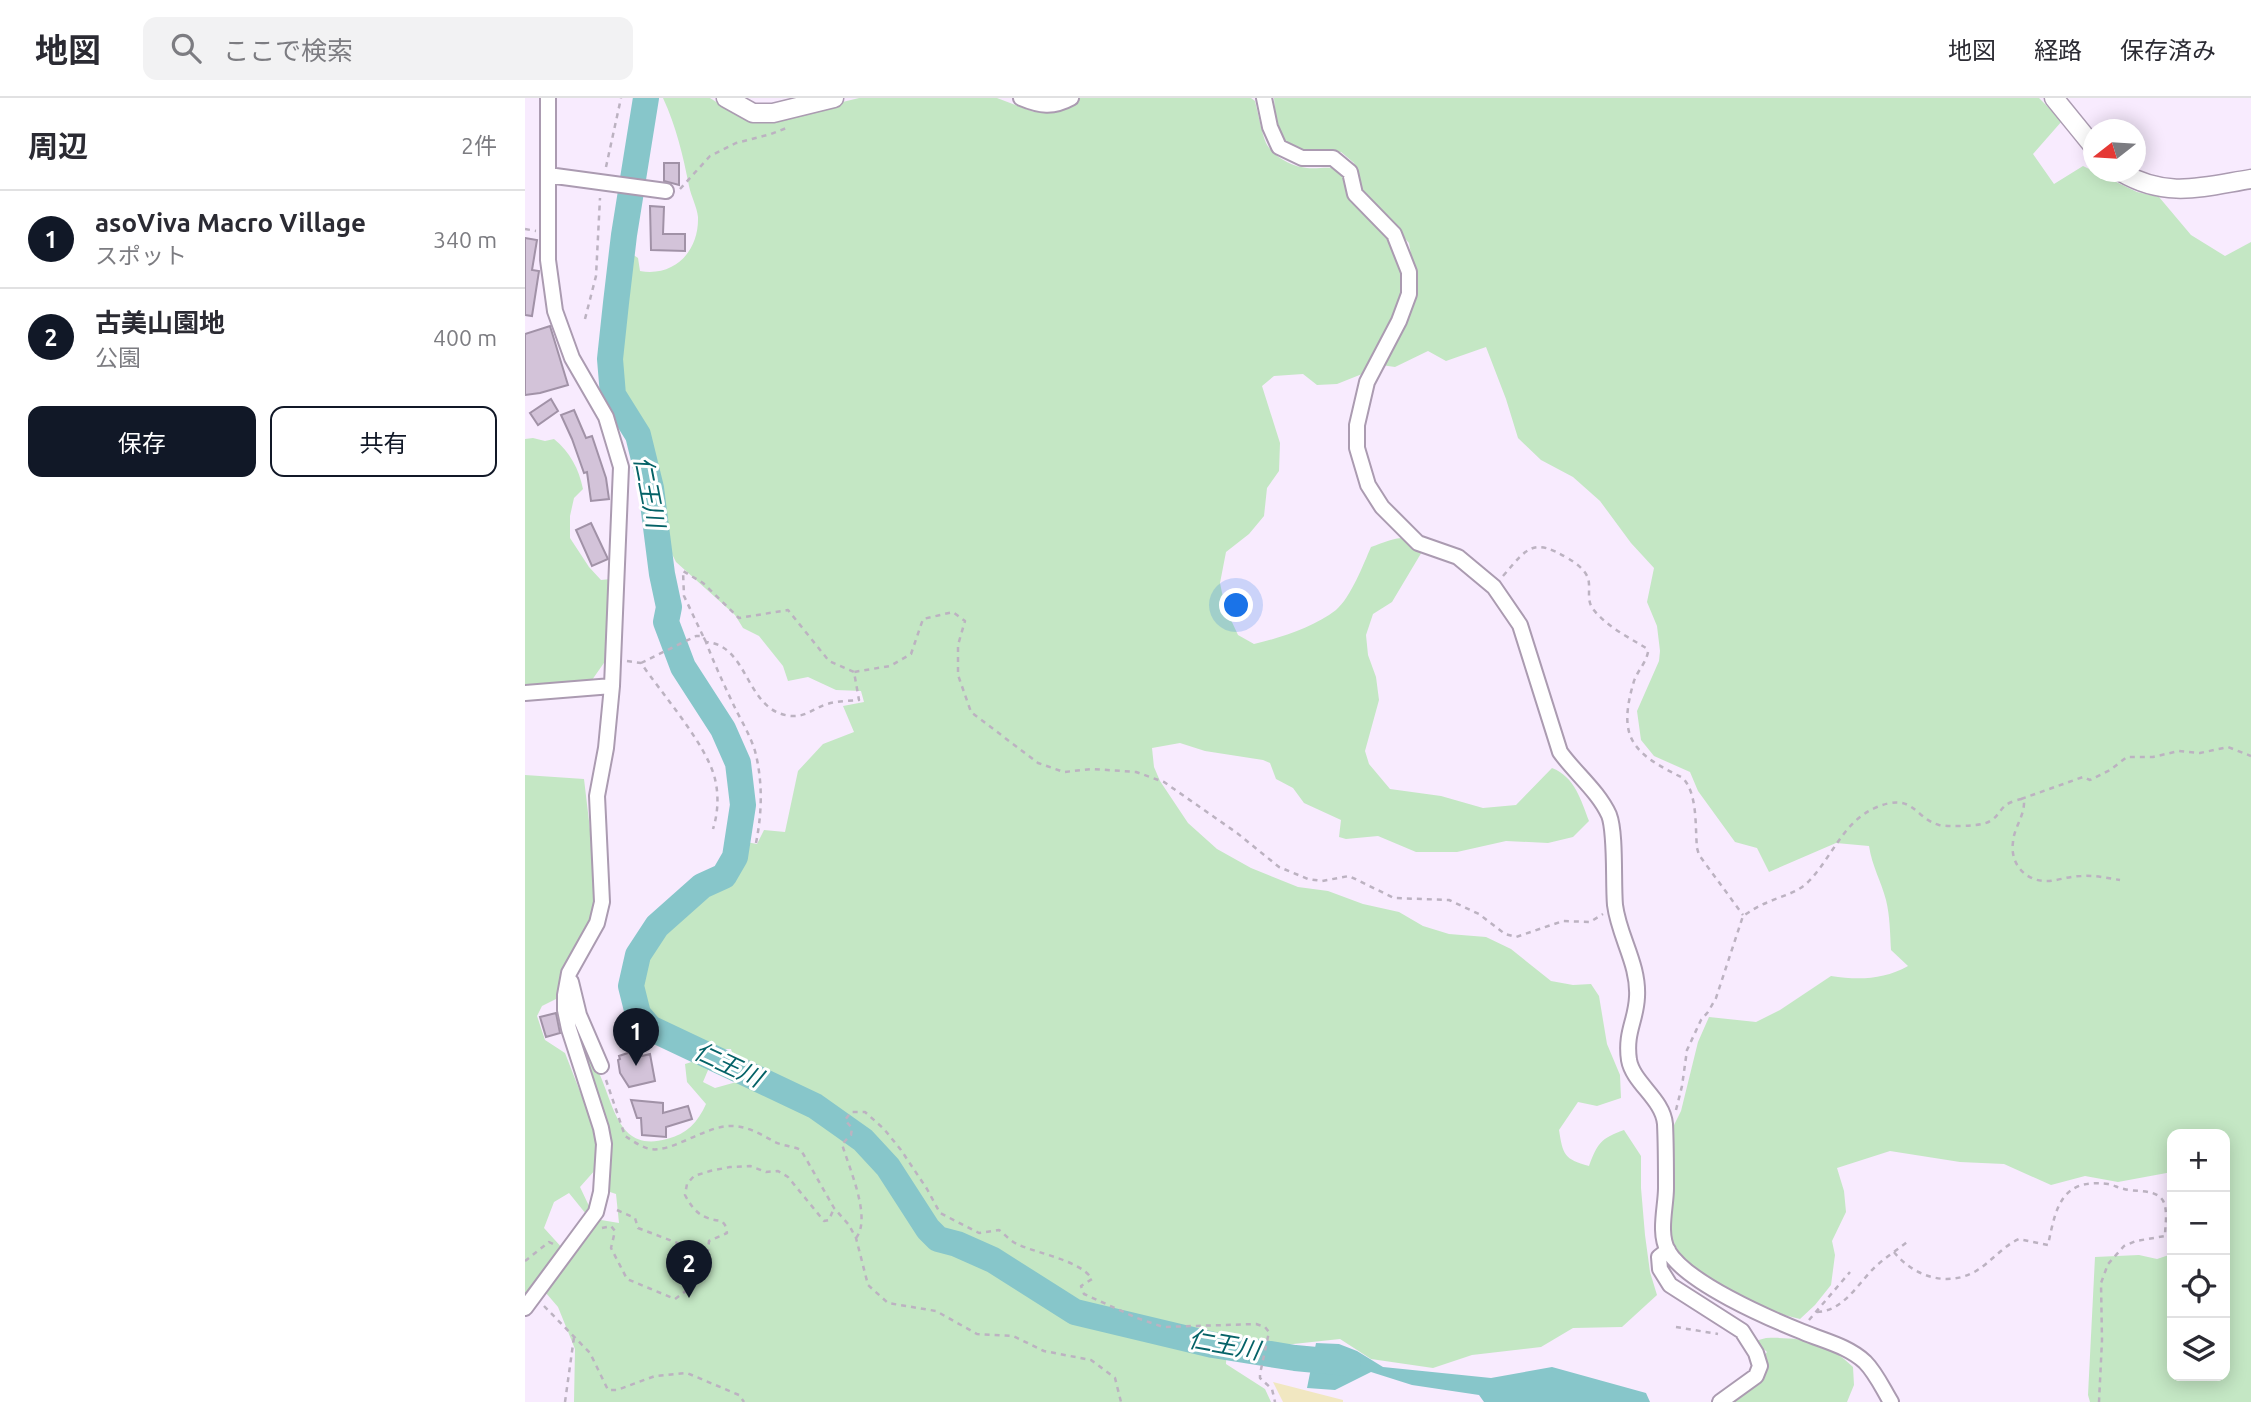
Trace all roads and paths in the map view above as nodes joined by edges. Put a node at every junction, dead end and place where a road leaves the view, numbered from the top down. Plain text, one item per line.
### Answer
1 (548, 98) edge
2 (621, 98) edge
3 (726, 98) edge
4 (834, 98) edge
5 (1021, 98) edge
6 (1071, 98) edge
7 (1264, 98) edge
8 (2054, 98) edge
9 (807, 105) junction
10 (2083, 133) edge
11 (548, 175) junction
12 (2251, 179) edge
13 (2137, 182) edge
14 (604, 183) junction
15 (666, 191) joint
16 (585, 319) dead end
17 (1494, 587) junction
18 (703, 636) junction
19 (706, 642) junction
20 (613, 660) junction
21 (641, 663) junction
22 (854, 672) junction
23 (612, 686) junction
24 (525, 693) edge
25 (2251, 756) edge
26 (2021, 799) junction
27 (713, 829) dead end
28 (756, 843) dead end
29 (2120, 880) dead end
30 (1615, 908) junction
31 (1743, 916) junction
32 (569, 973) junction
33 (601, 1066) joint
34 (1665, 1127) junction
35 (834, 1208) junction
36 (617, 1210) dead end
37 (592, 1218) junction
38 (856, 1238) junction
39 (1906, 1242) dead end
40 (1668, 1250) junction
41 (567, 1252) junction
42 (1894, 1252) junction
43 (704, 1253) junction
44 (525, 1261) edge
45 (1850, 1272) dead end
46 (535, 1296) junction
47 (525, 1308) edge
48 (1817, 1312) junction
49 (1677, 1327) dead end
50 (1804, 1333) junction
51 (1746, 1336) junction
52 (573, 1337) junction
53 (565, 1402) edge
54 (744, 1402) edge
55 (1121, 1402) edge
56 (1275, 1402) edge
57 (1720, 1402) edge
58 (1891, 1402) edge
59 (2099, 1402) edge

1 - 11 street
2 - 14 path
3 - 9 main road
4 - 9 main road
5 - 6 street
7 - 17 street
8 - 10 main road
9 - 15 path
11 - 14 street
11 - 20 street
12 - 13 main road
14 - 15 street
14 - 16 path
17 - 30 street
17 - 31 path
18 - 19 path
18 - 21 path
18 - 22 path
19 - 22 path
19 - 28 path
20 - 21 path
20 - 23 street
21 - 27 path
22 - 30 path
23 - 24 street
23 - 32 street
25 - 26 path
26 - 29 path
26 - 31 path
30 - 34 street
31 - 34 path
32 - 33 street
32 - 37 street
33 - 35 path
34 - 40 street
35 - 38 path
35 - 43 path
36 - 43 path
37 - 41 street
37 - 43 path
38 - 55 path
38 - 56 path
39 - 42 path
40 - 50 street
40 - 51 street
41 - 44 path
41 - 46 street
42 - 48 path
42 - 59 path
45 - 48 path
46 - 47 street
46 - 52 path
48 - 50 path
49 - 51 path
50 - 58 street
51 - 57 street
52 - 53 path
52 - 54 path

